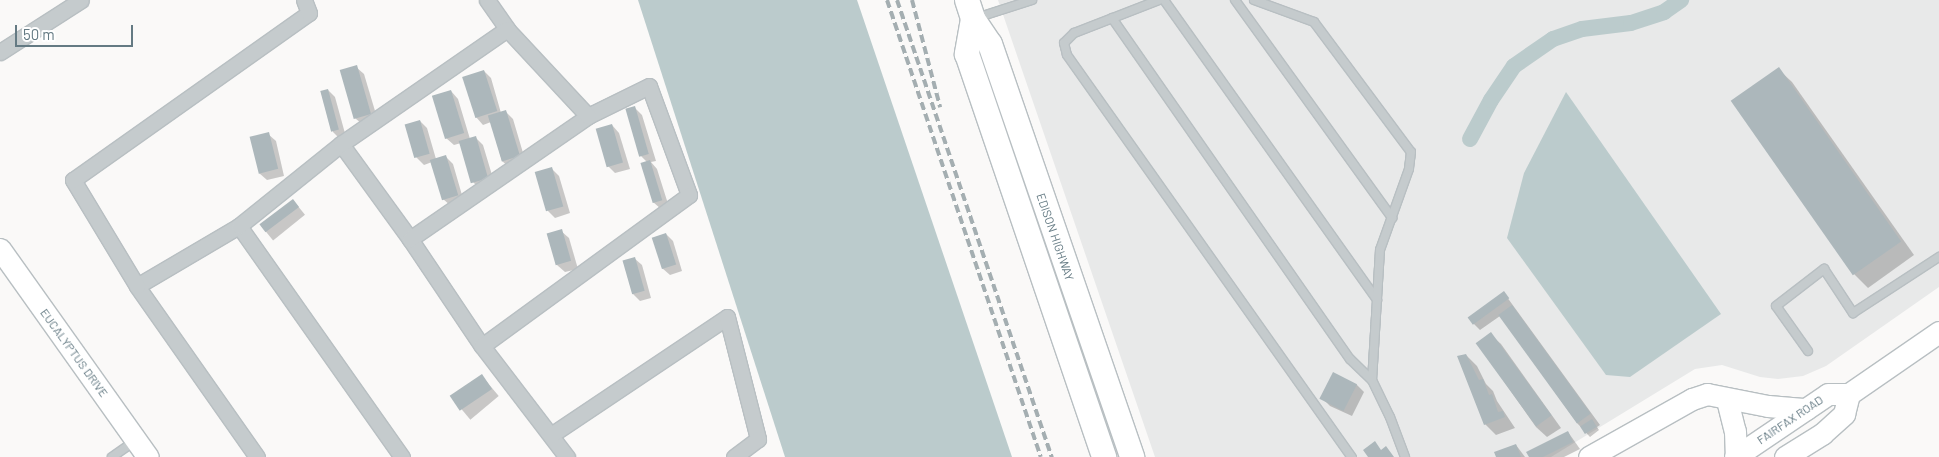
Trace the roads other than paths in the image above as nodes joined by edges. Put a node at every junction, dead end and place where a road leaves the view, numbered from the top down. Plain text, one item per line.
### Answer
1 (81, 0) edge
2 (304, 0) edge
3 (487, 0) edge
4 (1032, 0) edge
5 (1160, 0) edge
6 (1164, 0) edge
7 (1235, 0) edge
8 (1254, 0) edge
9 (970, 10) edge
10 (1112, 18) junction
11 (507, 29) junction
12 (0, 52) edge
13 (588, 116) junction
14 (341, 144) junction
15 (1392, 218) junction
16 (239, 226) junction
17 (410, 239) junction
18 (0, 249) edge
19 (1939, 257) edge
20 (137, 286) junction
21 (1377, 300) junction
22 (1939, 332) edge
23 (482, 346) junction
24 (1808, 351) dead end
25 (1372, 380) junction
26 (1849, 394) junction
27 (1727, 400) junction
28 (1806, 409) junction
29 (1822, 434) junction
30 (551, 435) junction
31 (136, 440) junction
32 (116, 456) edge
33 (148, 457) edge
34 (257, 457) edge
35 (402, 457) edge
36 (567, 457) edge
37 (734, 457) edge
38 (1104, 457) edge
39 (1132, 457) edge
40 (1352, 457) edge
41 (1405, 457) edge
42 (1589, 457) edge
43 (1736, 457) edge
44 (1785, 457) edge
45 (1812, 457) edge

1 - 12 street
2 - 20 street
3 - 11 street
4 - 9 lane
5 - 10 lane
6 - 21 lane
7 - 15 lane
8 - 15 lane
9 - 38 main road, EDISON HIGHWAY
9 - 39 main road, EDISON HIGHWAY
10 - 25 lane
10 - 40 lane
11 - 13 street
11 - 14 street
13 - 17 street
13 - 23 street
14 - 16 street
14 - 17 street
15 - 21 lane
16 - 20 street
16 - 35 street
17 - 23 street
18 - 31 main road, EUCALYPTUS DRIVE
19 - 24 lane
20 - 34 street
21 - 25 lane
22 - 26 main road, FAIRFAX ROAD
23 - 30 street
25 - 41 lane
26 - 28 main road, FAIRFAX ROAD
26 - 29 main road
27 - 28 main road
27 - 42 main road
27 - 43 main road
28 - 43 main road, FAIRFAX ROAD
29 - 44 main road
29 - 45 main road
30 - 36 street
30 - 37 street
31 - 32 lane
31 - 33 main road, EUCALYPTUS DRIVE

